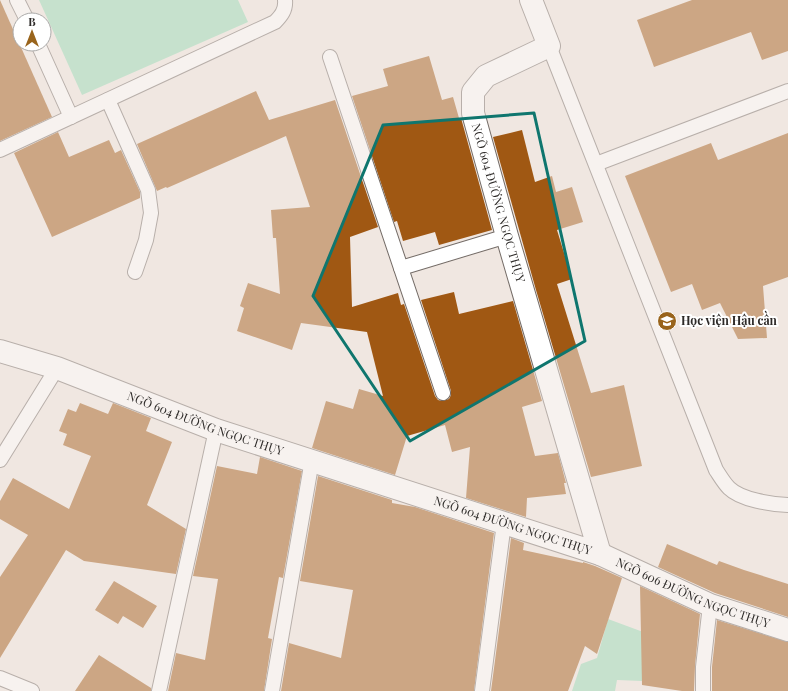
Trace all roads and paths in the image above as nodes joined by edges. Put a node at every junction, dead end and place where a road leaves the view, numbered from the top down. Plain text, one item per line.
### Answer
1 (17, 0) edge
2 (285, 0) edge
3 (531, 0) edge
4 (22, 12) edge
5 (549, 46) junction
6 (42, 52) edge
7 (330, 57) dead end
8 (788, 92) edge
9 (108, 100) junction
10 (71, 117) junction
11 (0, 150) edge
12 (596, 164) junction
13 (507, 236) junction
14 (401, 268) junction
15 (135, 272) dead end
16 (0, 351) edge
17 (58, 368) junction
18 (442, 393) dead end
19 (216, 430) junction
20 (0, 460) edge
21 (312, 460) junction
22 (788, 505) edge
23 (504, 523) junction
24 (600, 554) junction
25 (710, 605) junction
26 (788, 630) edge
27 (0, 678) edge
28 (32, 691) edge
29 (159, 691) edge
30 (272, 691) edge
31 (482, 691) edge
32 (703, 691) edge

1 - 4 lane
2 - 9 lane
3 - 5 street
5 - 12 lane
5 - 13 street, NGÕ 604 ĐƯỜNG NGỌC THỤY
6 - 10 lane
7 - 14 lane
8 - 12 lane
9 - 10 lane
9 - 15 lane
10 - 11 lane
12 - 22 lane
13 - 14 lane
13 - 24 street, NGÕ 604 ĐƯỜNG NGỌC THỤY
14 - 18 lane
16 - 17 street, NGÕ 604 ĐƯỜNG NGỌC THỤY
17 - 19 street, NGÕ 604 ĐƯỜNG NGỌC THỤY
17 - 20 lane
19 - 21 street, NGÕ 604 ĐƯỜNG NGỌC THỤY
19 - 29 lane
21 - 23 street, NGÕ 604 ĐƯỜNG NGỌC THỤY
21 - 30 lane
23 - 24 street, NGÕ 604 ĐƯỜNG NGỌC THỤY
23 - 31 lane
24 - 25 street, NGÕ 606 ĐƯỜNG NGỌC THỤY
25 - 26 street, NGÕ 606 ĐƯỜNG NGỌC THỤY
25 - 32 lane
27 - 28 lane

